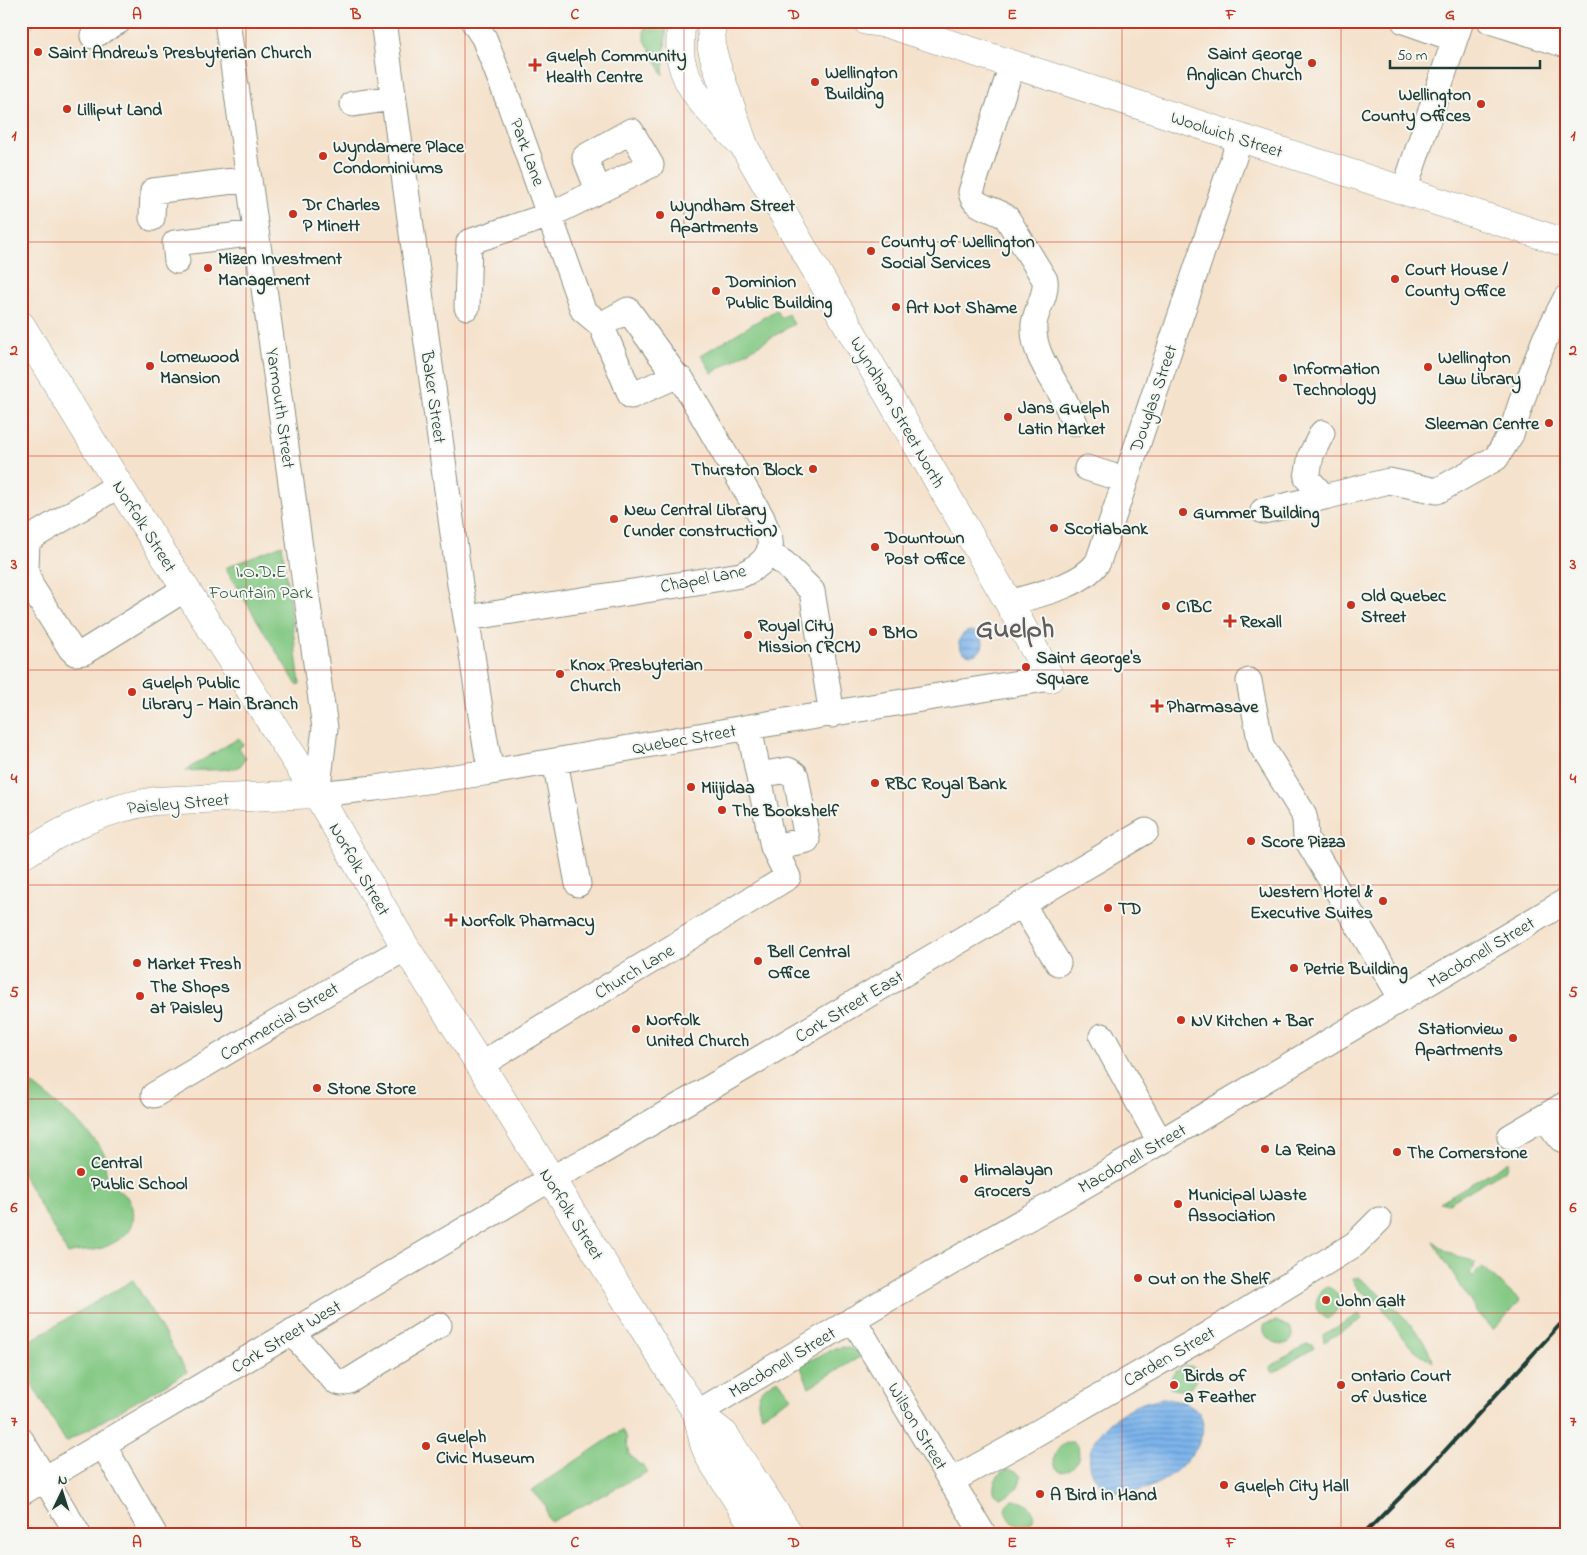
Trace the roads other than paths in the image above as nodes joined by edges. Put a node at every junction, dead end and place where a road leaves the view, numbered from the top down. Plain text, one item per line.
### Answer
1 (119, 21) edge
2 (227, 21) edge
3 (383, 21) edge
4 (474, 21) edge
5 (681, 21) edge
6 (711, 21) edge
7 (1404, 21) edge
8 (1490, 21) edge
9 (880, 22) edge
10 (1458, 30) edge
11 (93, 36) dead end
12 (1566, 45) edge
13 (1012, 64) junction
14 (393, 98) junction
15 (353, 104) dead end
16 (1240, 139) junction
17 (745, 148) junction
18 (249, 179) junction
19 (598, 190) dead end
20 (1404, 191) junction
21 (550, 215) junction
22 (152, 218) dead end
23 (256, 233) junction
24 (1566, 244) edge
25 (177, 261) dead end
26 (1566, 298) edge
27 (467, 308) dead end
28 (21, 325) edge
29 (601, 325) junction
30 (679, 378) junction
31 (1075, 423) dead end
32 (1322, 433) dead end
33 (1087, 468) dead end
34 (1125, 480) junction
35 (119, 486) junction
36 (1324, 497) junction
37 (1263, 511) dead end
38 (24, 543) edge
39 (768, 553) junction
40 (185, 589) junction
41 (1009, 603) junction
42 (467, 618) junction
43 (1050, 678) joint
44 (1249, 681) dead end
45 (832, 715) junction
46 (749, 727) junction
47 (556, 761) junction
48 (491, 772) junction
49 (759, 775) junction
50 (317, 794) junction
51 (1146, 831) dead end
52 (773, 847) junction
53 (21, 856) edge
54 (578, 884) dead end
55 (1566, 901) edge
56 (1022, 904) junction
57 (406, 948) junction
58 (1058, 963) dead end
59 (1402, 999) junction
60 (1102, 1036) dead end
61 (480, 1065) junction
62 (154, 1095) dead end
63 (1566, 1104) edge
64 (1544, 1117) junction
65 (1510, 1137) dead end
66 (1566, 1140) edge
67 (1160, 1142) junction
68 (550, 1179) junction
69 (1379, 1220) dead end
70 (853, 1319) junction
71 (440, 1325) dead end
72 (293, 1331) junction
73 (697, 1413) junction
74 (21, 1440) edge
75 (103, 1445) junction
76 (45, 1479) junction
77 (951, 1481) junction
78 (21, 1493) edge
79 (78, 1534) edge
80 (154, 1534) edge
81 (759, 1534) edge
82 (789, 1534) edge
83 (983, 1534) edge

1 - 11 street
2 - 18 street, Yarmouth Street
3 - 14 street, Baker Street
4 - 21 street, Park Lane
5 - 17 main road, Wyndham Street North
6 - 17 main road, Wyndham Street North
7 - 10 street
8 - 12 street
9 - 13 main road, Woolwich Street
10 - 20 street
13 - 16 main road, Woolwich Street
13 - 31 street
14 - 15 street
14 - 42 street, Baker Street
16 - 20 main road, Woolwich Street
16 - 34 street, Douglas Street
17 - 41 main road, Wyndham Street North
18 - 22 street
18 - 23 street, Yarmouth Street
19 - 21 street
20 - 24 main road, Woolwich Street
21 - 27 street
21 - 29 street, Park Lane
23 - 25 street
23 - 50 street, Yarmouth Street
26 - 36 street
28 - 35 main road, Norfolk Street
29 - 30 street, Chapel Lane
29 - 30 street
30 - 39 street, Chapel Lane
32 - 36 street
33 - 34 street
34 - 41 street, Douglas Street
35 - 38 street
35 - 40 main road, Norfolk Street
36 - 37 street
38 - 40 street
39 - 42 street, Chapel Lane
39 - 45 street
40 - 50 main road, Norfolk Street
41 - 43 main road, Wyndham Street North
42 - 48 street, Baker Street
43 - 45 street, Quebec Street
44 - 59 street
45 - 46 street, Quebec Street
46 - 47 street, Quebec Street
46 - 49 street
47 - 48 street, Quebec Street
47 - 54 street
48 - 50 street, Quebec Street
49 - 52 street
49 - 52 street
50 - 53 main road, Paisley Street
50 - 57 main road, Norfolk Street
51 - 56 street, Cork Street East
52 - 61 street, Church Lane
55 - 59 street, Macdonell Street
56 - 58 street
56 - 68 street, Cork Street East
57 - 61 main road, Norfolk Street
57 - 62 street, Commercial Street
59 - 67 street, Macdonell Street
60 - 67 street
61 - 68 main road, Norfolk Street
63 - 64 street
64 - 65 street
64 - 66 street
67 - 70 street, Macdonell Street
68 - 72 street, Cork Street West
68 - 73 main road, Norfolk Street
69 - 77 street, Carden Street
70 - 73 street, Macdonell Street
70 - 77 street, Wilson Street
71 - 72 street
72 - 75 street, Cork Street West
73 - 81 main road, Norfolk Street
73 - 82 main road, Norfolk Street
74 - 76 street
75 - 76 street, Cork Street West
75 - 80 street
76 - 78 street, Cork Street West
76 - 79 street
77 - 83 street, Wilson Street

